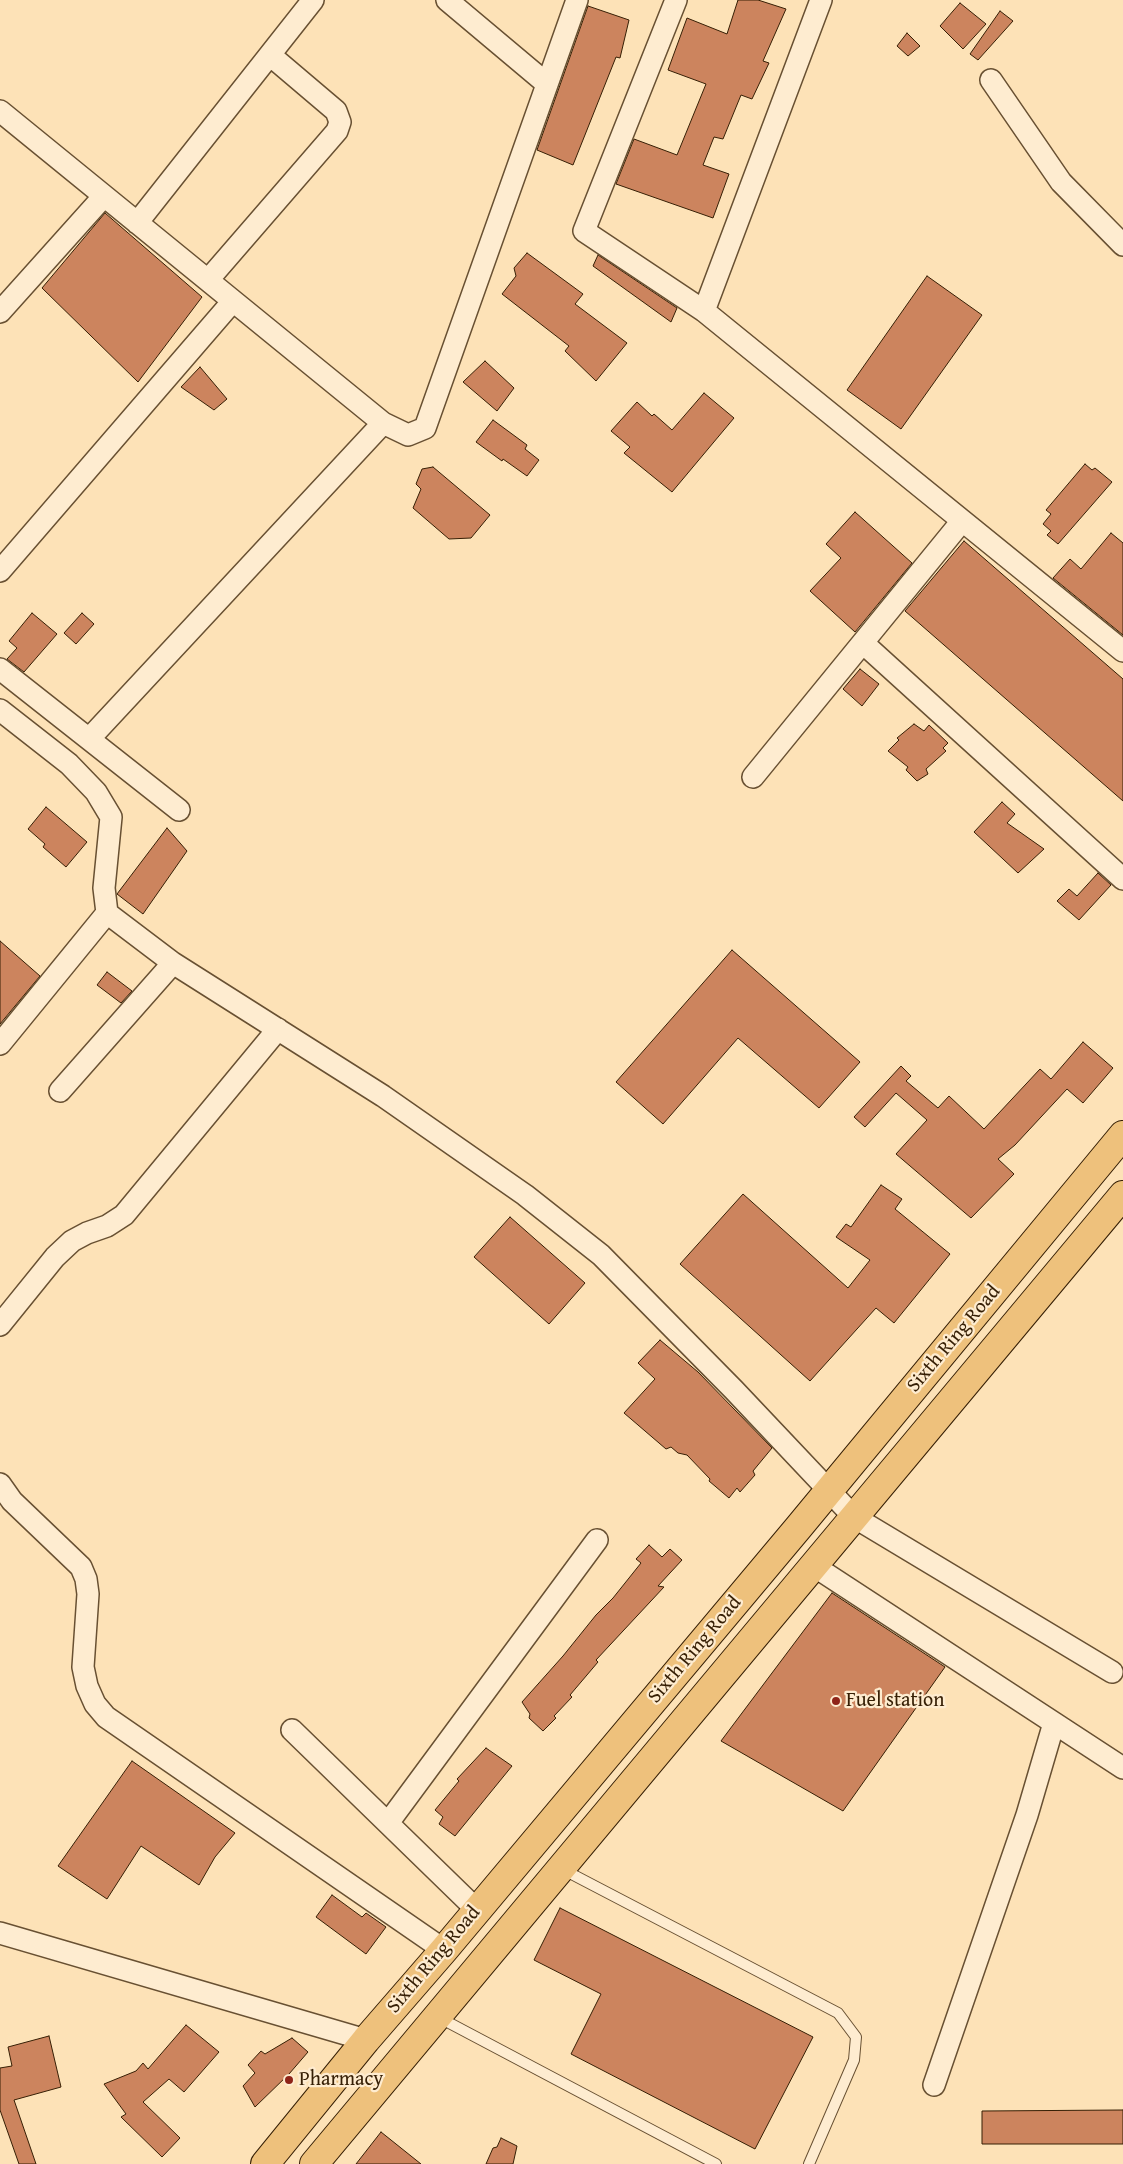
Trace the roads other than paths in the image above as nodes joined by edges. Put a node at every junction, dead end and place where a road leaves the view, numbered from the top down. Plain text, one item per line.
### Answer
1 (313, 0) edge
2 (447, 0) edge
3 (577, 0) edge
4 (676, 0) edge
5 (821, 0) edge
6 (270, 54) junction
7 (991, 80) dead end
8 (547, 84) junction
9 (0, 111) edge
10 (104, 196) junction
11 (137, 222) junction
12 (1123, 245) edge
13 (208, 280) junction
14 (233, 301) junction
15 (0, 312) edge
16 (704, 312) junction
17 (383, 423) junction
18 (962, 521) junction
19 (0, 571) edge
20 (863, 643) junction
21 (1123, 651) edge
22 (0, 669) edge
23 (0, 710) edge
24 (89, 739) junction
25 (752, 777) dead end
26 (179, 810) dead end
27 (1123, 879) edge
28 (107, 913) junction
29 (173, 963) junction
30 (278, 1029) junction
31 (0, 1044) edge
32 (60, 1091) dead end
33 (1123, 1135) edge
34 (1123, 1194) edge
35 (0, 1325) edge
36 (0, 1484) edge
37 (828, 1491) junction
38 (854, 1517) junction
39 (597, 1540) dead end
40 (814, 1566) junction
41 (1112, 1672) dead end
42 (1054, 1723) junction
43 (292, 1730) dead end
44 (1123, 1768) edge
45 (388, 1823) junction
46 (562, 1869) junction
47 (477, 1910) junction
48 (0, 1933) edge
49 (444, 1950) junction
50 (438, 2017) junction
51 (366, 2040) junction
52 (934, 2085) dead end
53 (265, 2164) edge
54 (314, 2164) edge
55 (716, 2164) edge
56 (809, 2164) edge

1 - 6 street
2 - 8 street
3 - 8 street
4 - 16 street
5 - 16 street
6 - 11 street
6 - 13 street
7 - 12 street
8 - 17 street
9 - 10 street
10 - 11 street
10 - 15 street
11 - 13 street
13 - 14 street
14 - 17 street
14 - 19 street
16 - 18 street
17 - 24 street
18 - 20 street
18 - 21 street
20 - 25 street
20 - 27 street
22 - 24 street
23 - 28 street
24 - 26 street
28 - 29 street
28 - 31 street
29 - 30 street
29 - 32 street
30 - 35 street
30 - 37 street
33 - 37 highway, Sixth Ring Road
34 - 38 highway, Sixth Ring Road
36 - 49 street
37 - 38 street
37 - 47 highway, Sixth Ring Road
38 - 40 highway, Sixth Ring Road
38 - 41 street
39 - 45 street
40 - 42 street
40 - 46 highway, Sixth Ring Road
42 - 44 street
42 - 52 street
43 - 45 street
45 - 47 street
46 - 50 highway, Sixth Ring Road
46 - 56 lane
47 - 49 highway, Sixth Ring Road
48 - 51 street
49 - 51 highway, Sixth Ring Road
50 - 54 highway, Sixth Ring Road
50 - 55 lane
51 - 53 highway, Sixth Ring Road

